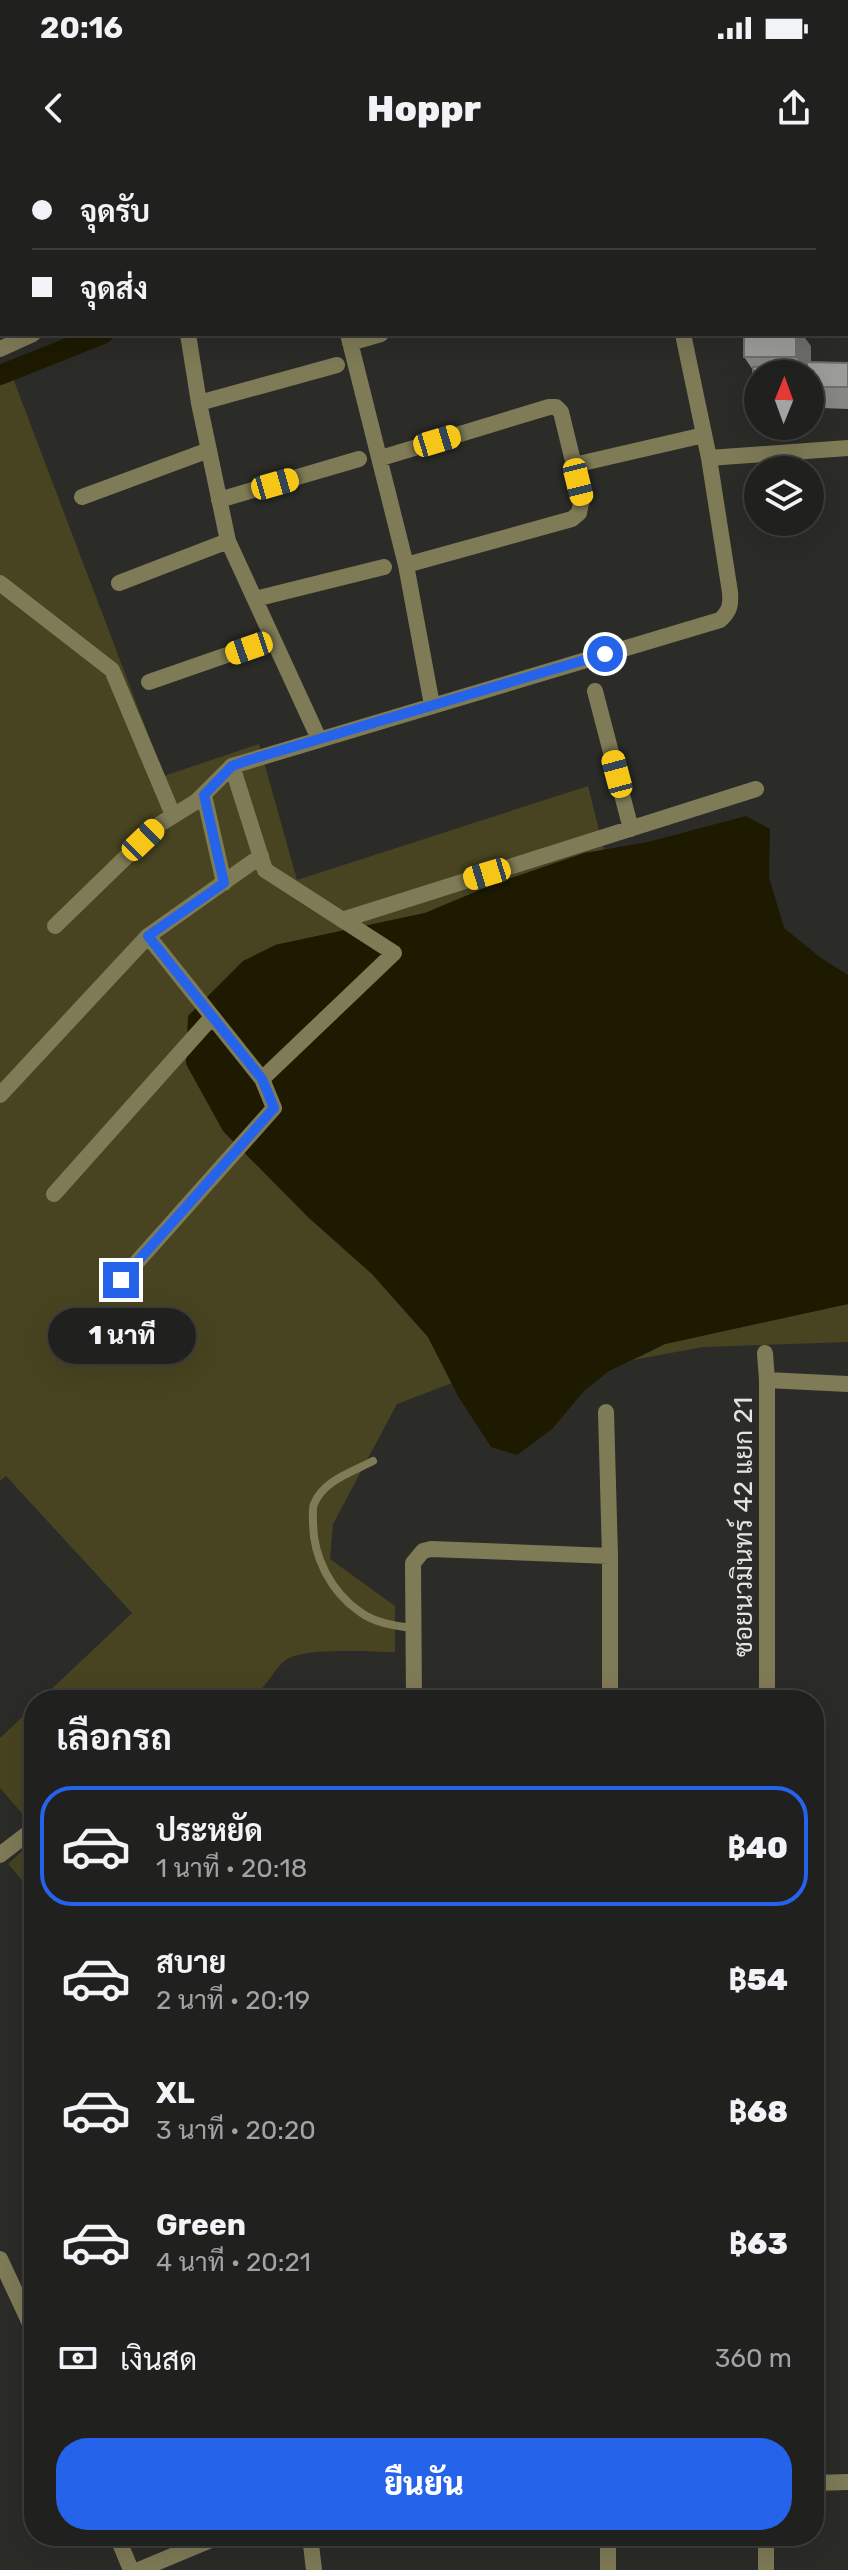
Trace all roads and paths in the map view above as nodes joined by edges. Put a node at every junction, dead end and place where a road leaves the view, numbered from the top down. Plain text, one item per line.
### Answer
1 (188, 336) edge
2 (683, 336) edge
3 (349, 338) edge
4 (337, 365) dead end
5 (199, 403) junction
6 (704, 435) junction
7 (848, 448) edge
8 (209, 450) junction
9 (381, 458) junction
10 (709, 458) junction
11 (359, 459) dead end
12 (574, 465) junction
13 (82, 497) dead end
14 (219, 500) junction
15 (228, 541) junction
16 (406, 565) junction
17 (384, 567) dead end
18 (0, 583) edge
19 (119, 583) dead end
20 (255, 599) junction
21 (273, 639) junction
22 (149, 682) dead end
23 (595, 691) dead end
24 (432, 705) junction
25 (319, 739) junction
26 (232, 766) junction
27 (756, 789) dead end
28 (204, 795) junction
29 (173, 815) junction
30 (631, 829) junction
31 (261, 856) junction
32 (224, 883) junction
33 (342, 920) junction
34 (55, 926) dead end
35 (148, 936) junction
36 (212, 1017) junction
37 (262, 1079) junction
38 (0, 1095) edge
39 (54, 1194) dead end
40 (121, 1280) dead end
41 (765, 1353) dead end
42 (767, 1380) junction
43 (848, 1384) edge
44 (606, 1412) dead end
45 (373, 1461) dead end
46 (610, 1556) junction
47 (414, 1628) junction
48 (414, 1690) edge
49 (610, 1690) edge
50 (767, 1690) edge
51 (24, 1836) edge
52 (0, 1855) edge
53 (0, 2259) edge
54 (24, 2311) edge
55 (848, 2482) edge
56 (824, 2483) edge
57 (121, 2546) edge
58 (196, 2546) edge
59 (311, 2546) edge
60 (608, 2546) edge
61 (766, 2546) edge
62 (131, 2570) edge
63 (139, 2570) edge
64 (314, 2570) edge
65 (608, 2570) edge
66 (766, 2570) edge

1 - 5 street
2 - 6 street
3 - 9 street
4 - 5 street
5 - 8 street
6 - 10 street
6 - 12 street
7 - 10 street
8 - 13 street
8 - 14 street
9 - 12 street
9 - 16 street
10 - 24 street
11 - 14 street
12 - 16 street
14 - 15 street
15 - 19 street
15 - 20 street
16 - 24 street
17 - 20 street
18 - 29 street
20 - 21 street
21 - 22 street
21 - 25 street
23 - 30 street
24 - 25 street
25 - 26 street
26 - 28 street
26 - 31 street
27 - 30 street
28 - 29 street
28 - 32 street
29 - 34 street
30 - 33 street
31 - 32 street
31 - 33 street
32 - 35 street
33 - 37 street
35 - 36 street
35 - 38 street
36 - 37 street
36 - 39 street
37 - 40 street
41 - 42 street, ซอยนวมินทร์ 42 แยก 21
42 - 43 street
42 - 50 street, ซอยนวมินทร์ 42 แยก 21
44 - 46 street
45 - 47 lane
46 - 47 street
46 - 49 street
47 - 48 street
51 - 52 street
53 - 54 street
55 - 56 street
57 - 62 street
58 - 63 street
59 - 64 street
60 - 65 street
61 - 66 street

